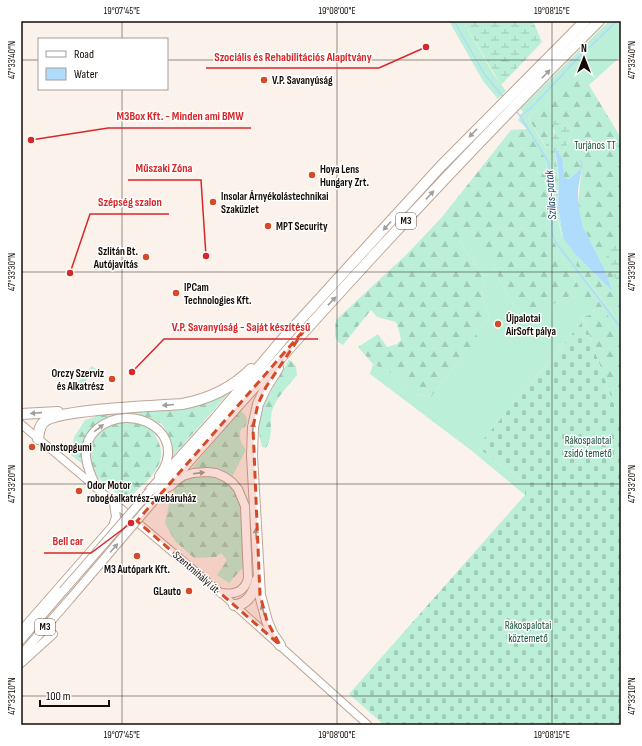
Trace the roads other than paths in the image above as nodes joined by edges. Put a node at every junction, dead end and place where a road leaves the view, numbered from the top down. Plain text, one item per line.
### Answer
1 (585, 21) edge
2 (599, 21) edge
3 (305, 329) junction
4 (281, 342) junction
5 (78, 412) junction
6 (21, 414) edge
7 (21, 424) edge
8 (38, 439) junction
9 (97, 488) junction
10 (164, 489) junction
11 (154, 494) junction
12 (114, 503) junction
13 (258, 572) junction
14 (221, 594) junction
15 (234, 605) junction
16 (21, 631) edge
17 (53, 634) dead end
18 (21, 640) edge
19 (280, 645) junction
20 (21, 655) edge
21 (21, 663) edge
22 (368, 725) edge

1 -> 4 highway, M3
3 -> 2 highway, M3
3 - 10 highway, M3
13 -> 3 highway
4 -> 5 highway
4 - 11 highway, M3
5 -> 6 highway
5 - 8 highway
7 - 8 main road, Szentmihályi út
8 - 9 main road, Szentmihályi út
9 -> 11 main road
9 - 12 main road, Szentmihályi út
10 - 11 main road, M3
10 -> 14 main road
11 - 18 main road, M3, bridge
20 -> 11 main road, M3, bridge
12 - 14 main road, Szentmihályi út
12 - 16 main road
13 - 15 highway
19 -> 13 highway
14 - 15 main road, Szentmihályi út
15 - 19 main road, Szentmihályi út
17 - 21 main road
19 - 22 main road, Szentmihályi út

